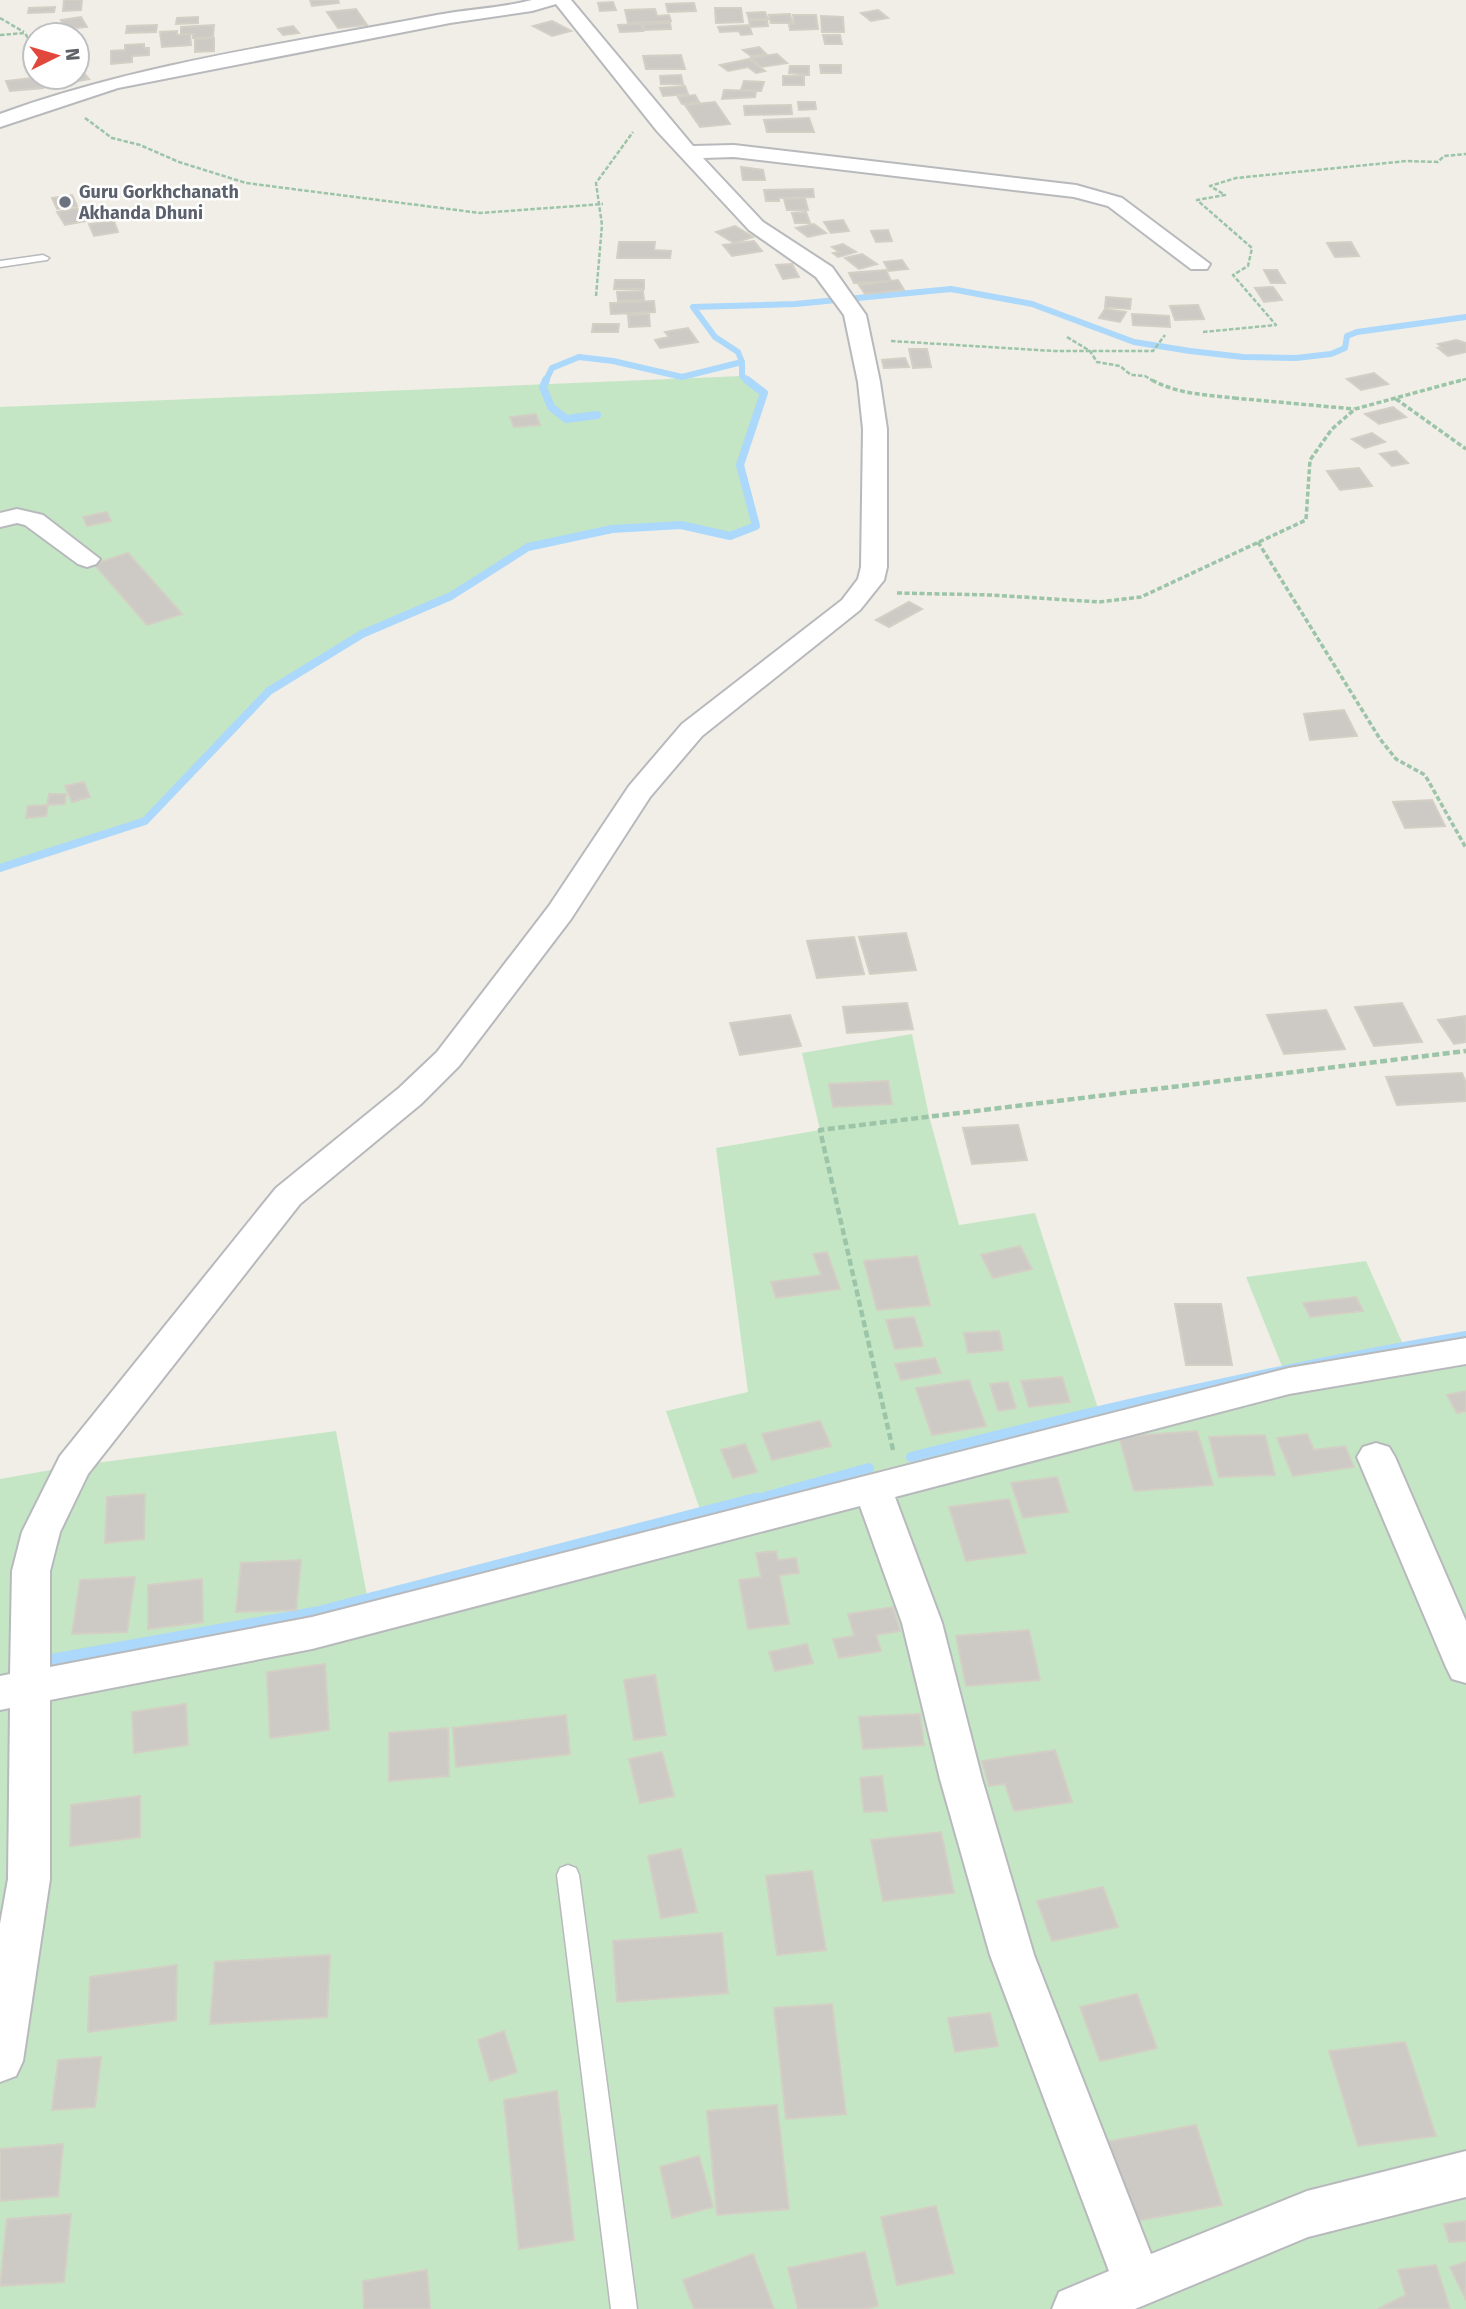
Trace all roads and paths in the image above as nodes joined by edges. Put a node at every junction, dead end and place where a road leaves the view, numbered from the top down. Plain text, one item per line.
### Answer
1 (550, 0) edge
2 (562, 0) edge
3 (0, 18) edge
4 (21, 31) edge
5 (21, 33) edge
6 (0, 35) edge
7 (653, 114) junction
8 (83, 117) dead end
9 (0, 121) edge
10 (688, 152) junction
11 (1466, 153) edge
12 (603, 204) junction
13 (43, 258) dead end
14 (0, 264) edge
15 (1199, 264) dead end
16 (596, 296) dead end
17 (1203, 332) dead end
18 (860, 334) junction
19 (1165, 335) dead end
20 (1068, 337) dead end
21 (1090, 351) junction
22 (1466, 379) edge
23 (1222, 397) junction
24 (1235, 398) dead end
25 (1395, 399) junction
26 (1355, 409) junction
27 (1466, 449) edge
28 (0, 520) edge
29 (1258, 542) junction
30 (87, 559) dead end
31 (864, 592) junction
32 (1466, 848) edge
33 (1466, 1051) edge
34 (1466, 1351) edge
35 (1376, 1457) dead end
36 (886, 1483) junction
37 (1466, 1667) edge
38 (15, 1690) edge
39 (568, 1875) dead end
40 (0, 2061) edge
41 (1466, 2174) edge
42 (1138, 2283) junction
43 (624, 2309) edge
44 (1076, 2309) edge

1 - 9 street
2 - 7 street
3 - 4 path
5 - 6 path
7 - 10 street
7 - 12 path
8 - 12 path
10 - 15 street
10 - 18 street
11 - 17 path
12 - 16 path
13 - 14 lane
18 - 21 path
18 - 31 street
19 - 21 path
20 - 21 path
21 - 23 path
22 - 25 path
23 - 24 path
23 - 26 path
25 - 26 path
25 - 27 path
26 - 29 path
28 - 30 street
29 - 31 path
29 - 32 path
31 - 38 street
33 - 36 path
34 - 36 street
35 - 37 street
36 - 38 street
36 - 42 street
38 - 40 street
39 - 43 lane
41 - 42 street
42 - 44 street

